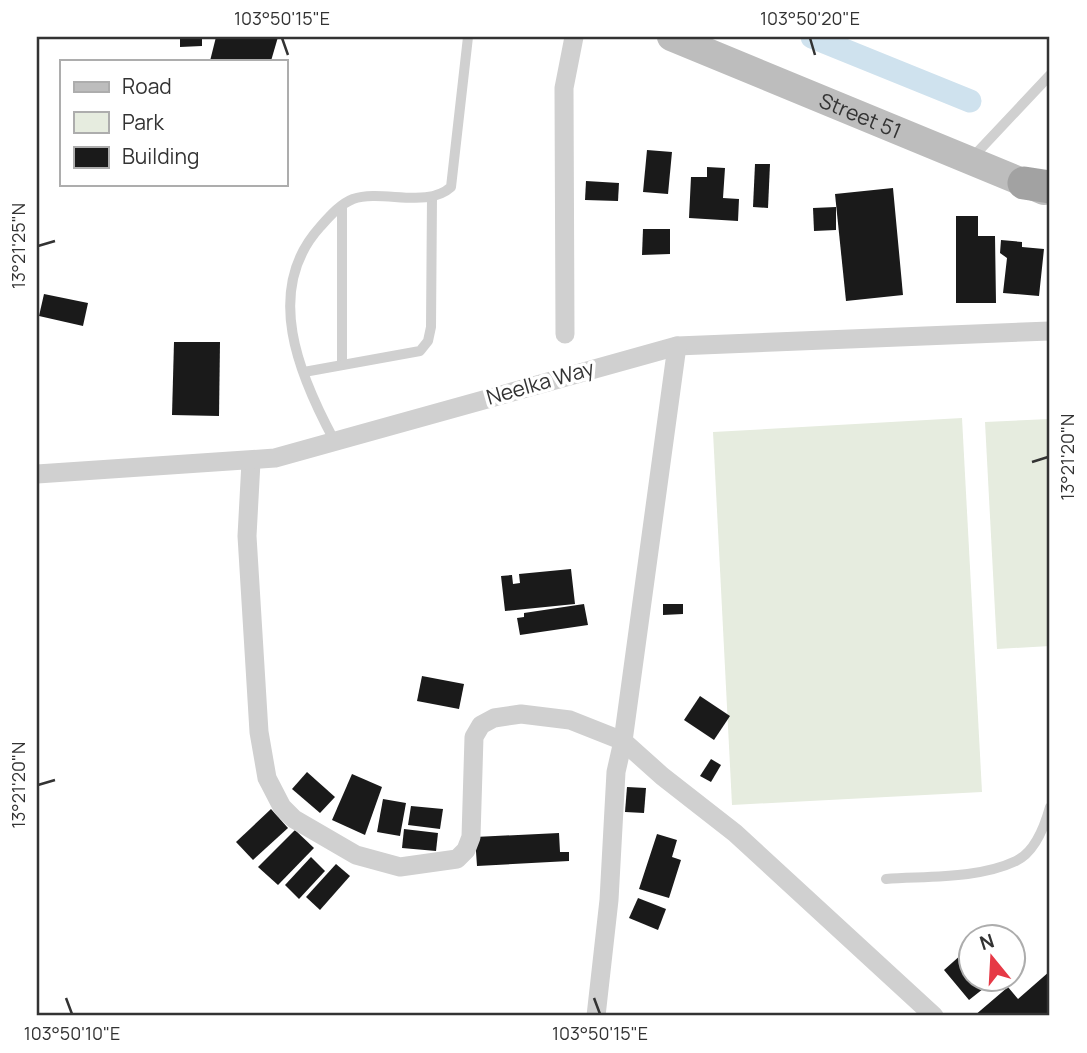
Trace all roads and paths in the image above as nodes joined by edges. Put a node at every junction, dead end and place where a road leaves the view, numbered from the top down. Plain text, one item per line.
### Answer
1 (468, 37) edge
2 (574, 37) edge
3 (671, 37) edge
4 (1050, 75) edge
5 (969, 162) junction
6 (1042, 188) edge
7 (432, 197) junction
8 (342, 205) junction
9 (1050, 331) edge
10 (565, 334) dead end
11 (677, 345) junction
12 (342, 363) junction
13 (304, 372) junction
14 (334, 440) junction
15 (251, 462) junction
16 (37, 474) edge
17 (623, 741) junction
18 (1050, 807) edge
19 (886, 879) dead end
20 (596, 1016) edge
21 (934, 1016) edge

1 - 7 lane
2 - 10 street
3 - 5 main road, Street 51
4 - 5 lane
5 - 6 main road, Street 51
7 - 8 lane
7 - 12 lane
8 - 12 lane
8 - 13 lane
9 - 11 street, Neelka Way
11 - 14 street, Neelka Way
11 - 17 street
12 - 13 lane
13 - 14 lane
14 - 15 street, Neelka Way
15 - 16 street, Neelka Way
15 - 17 street
17 - 20 street
17 - 21 street
18 - 19 lane

